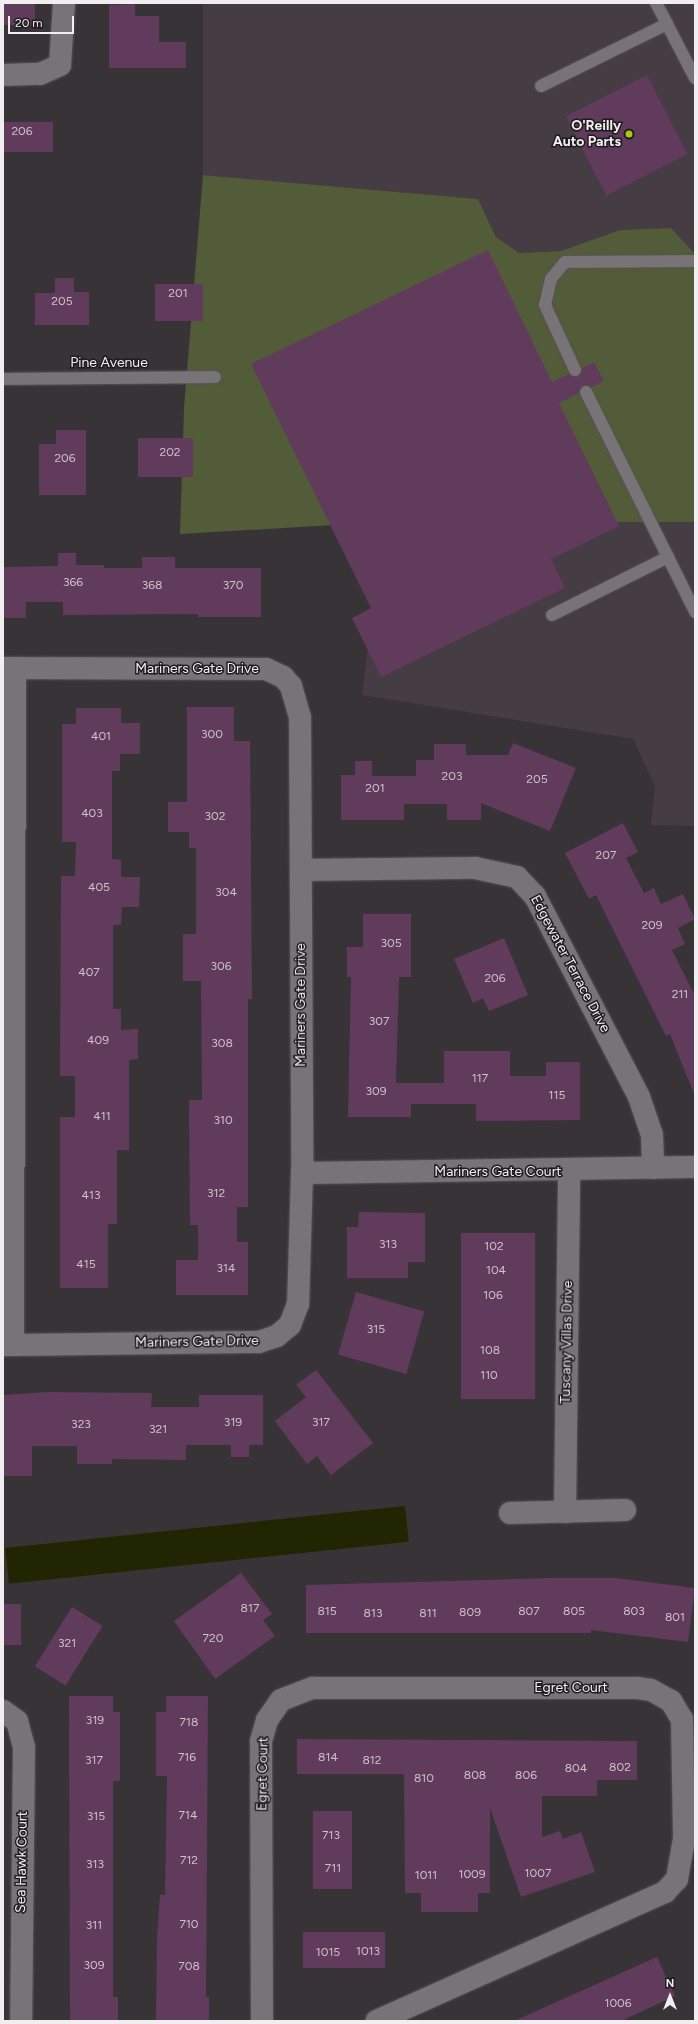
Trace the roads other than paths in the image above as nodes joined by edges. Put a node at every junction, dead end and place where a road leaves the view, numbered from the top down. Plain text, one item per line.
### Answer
1 (64, 3) edge
2 (656, 3) edge
3 (667, 24) junction
4 (691, 60) edge
5 (3, 75) edge
6 (695, 78) edge
7 (541, 86) dead end
8 (695, 261) edge
9 (575, 370) dead end
10 (215, 377) dead end
11 (3, 379) edge
12 (586, 392) dead end
13 (668, 557) junction
14 (695, 612) edge
15 (552, 616) dead end
16 (9, 668) edge
17 (301, 870) junction
18 (695, 1167) edge
19 (653, 1168) junction
20 (569, 1172) junction
21 (302, 1173) junction
22 (8, 1345) edge
23 (625, 1510) dead end
24 (565, 1512) junction
25 (510, 1513) dead end
26 (3, 1711) edge
27 (12, 1959) edge
28 (21, 2021) edge
29 (262, 2021) edge
30 (376, 2021) edge

1 - 5 street
2 - 3 lane
3 - 4 lane
3 - 7 lane
4 - 6 lane
8 - 9 lane
10 - 11 lane, Pine Avenue
12 - 13 lane
13 - 14 lane
13 - 15 lane
16 - 17 street, Mariners Gate Drive
16 - 22 street
17 - 19 street, Edgewater Terrace Drive
17 - 21 street, Mariners Gate Drive
18 - 19 street, Mariners Gate Court
19 - 20 street, Mariners Gate Court
20 - 21 street, Mariners Gate Court
20 - 24 street, Tuscany Villas Drive
21 - 22 street, Mariners Gate Drive
23 - 24 street
24 - 25 street
26 - 27 street, Sea Hawk Court
27 - 28 street, Sea Hawk Court
29 - 30 street, Egret Court

